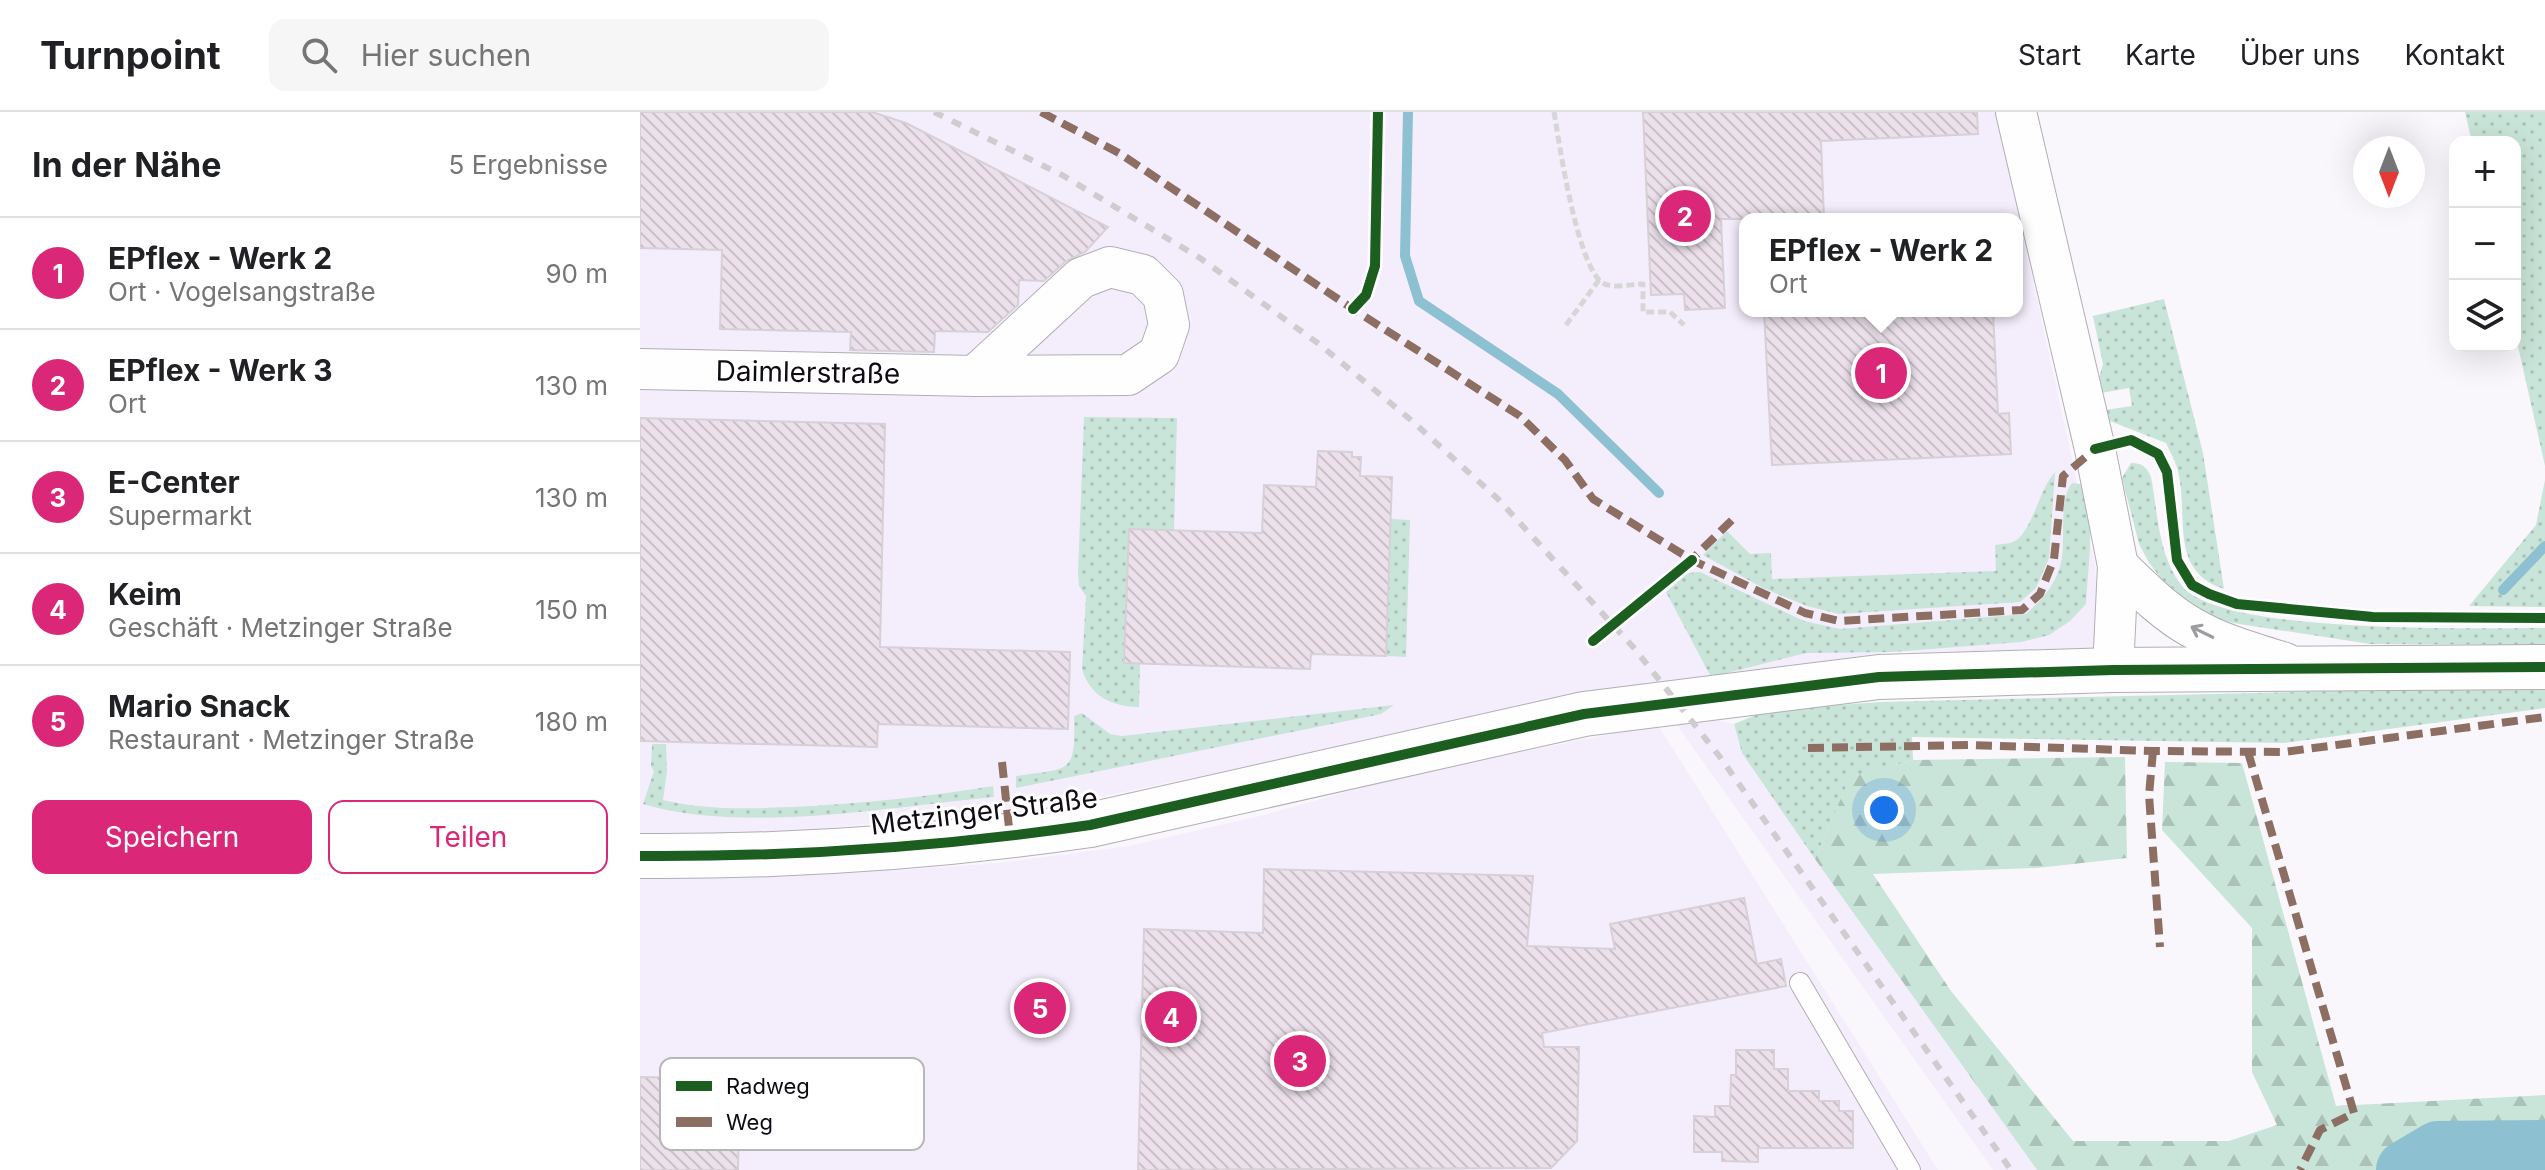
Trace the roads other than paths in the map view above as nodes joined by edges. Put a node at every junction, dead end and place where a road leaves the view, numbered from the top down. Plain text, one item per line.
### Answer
1 (2016, 112) edge
2 (640, 369) edge
3 (975, 376) dead end
4 (2118, 566) junction
5 (2545, 667) edge
6 (2301, 669) junction
7 (2113, 670) junction
8 (640, 856) edge
9 (1800, 983) dead end
10 (1910, 1170) edge

1 - 4 street
2 - 3 street, Daimlerstraße
6 -> 4 street
4 - 7 street
5 - 6 street, Metzinger Straße
6 - 7 street, Metzinger Straße
7 - 8 street, Metzinger Straße
9 - 10 lane

